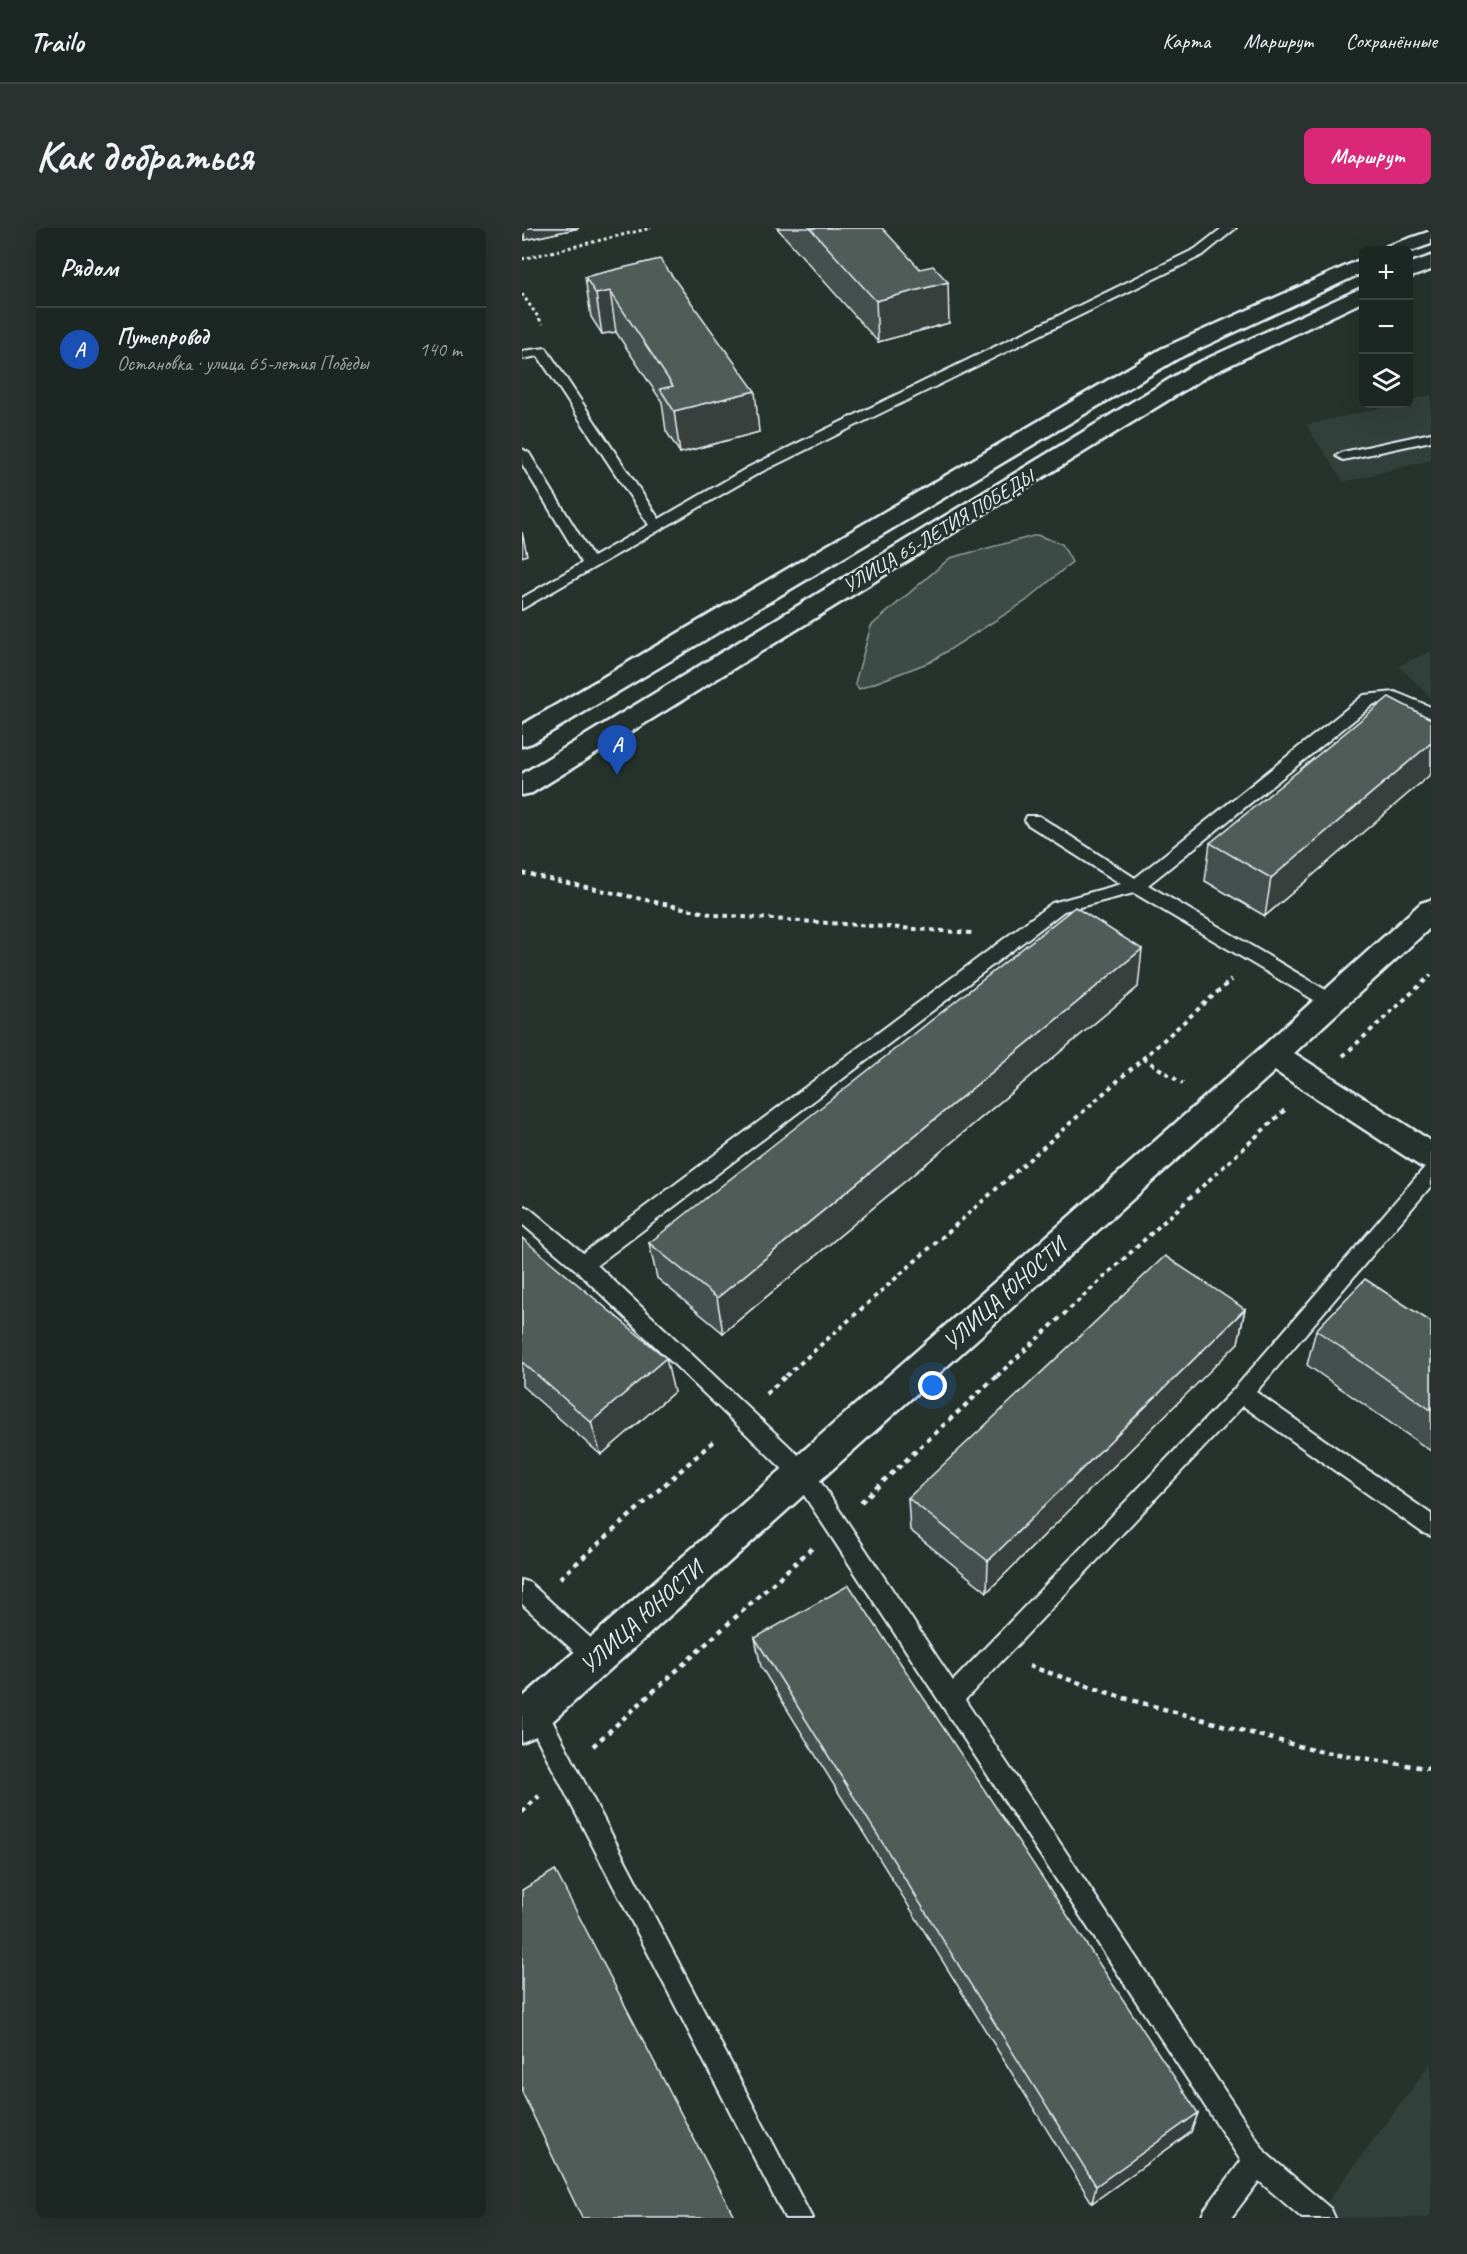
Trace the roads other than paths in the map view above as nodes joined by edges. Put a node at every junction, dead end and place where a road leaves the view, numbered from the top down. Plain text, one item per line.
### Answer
1 (1230, 228) edge
2 (1431, 237) edge
3 (1405, 246) edge
4 (1431, 262) edge
5 (1359, 266) edge
6 (1413, 270) edge
7 (1359, 295) edge
8 (522, 355) edge
9 (1431, 437) edge
10 (522, 453) edge
11 (1343, 456) dead end
12 (657, 526) junction
13 (591, 565) junction
14 (522, 604) edge
15 (1431, 713) edge
16 (522, 737) edge
17 (522, 786) edge
18 (1033, 820) dead end
19 (1136, 886) junction
20 (1431, 910) edge
21 (1330, 1000) junction
22 (1273, 1055) junction
23 (1431, 1156) edge
24 (1431, 1173) edge
25 (522, 1214) edge
26 (583, 1264) junction
27 (1242, 1394) junction
28 (802, 1473) junction
29 (1431, 1526) edge
30 (528, 1596) edge
31 (597, 1657) junction
32 (951, 1699) junction
33 (528, 1717) edge
34 (1257, 2162) junction
35 (799, 2218) edge
36 (1214, 2218) edge
37 (1322, 2218) edge

1 - 12 lane
2 - 3 main road
4 - 6 main road
5 - 16 main road, УЛИЦА 65-ЛЕТИЯ ПОБЕДЫ
7 - 17 main road, УЛИЦА 65-ЛЕТИЯ ПОБЕДЫ
8 - 12 lane
9 - 11 lane
10 - 13 lane
12 - 13 lane
13 - 14 lane
15 - 19 lane
18 - 19 lane
19 - 21 lane
19 - 26 lane
20 - 21 main road, УЛИЦА ЮНОСТИ
21 - 22 main road, УЛИЦА ЮНОСТИ
22 - 23 main road
22 - 28 main road, УЛИЦА ЮНОСТИ
24 - 27 lane
25 - 26 lane
26 - 28 lane
27 - 29 lane
27 - 32 lane
28 - 31 main road, УЛИЦА ЮНОСТИ
28 - 32 lane
30 - 31 lane
31 - 33 main road, УЛИЦА ЮНОСТИ
32 - 34 lane
33 - 35 lane
34 - 36 lane
34 - 37 lane

